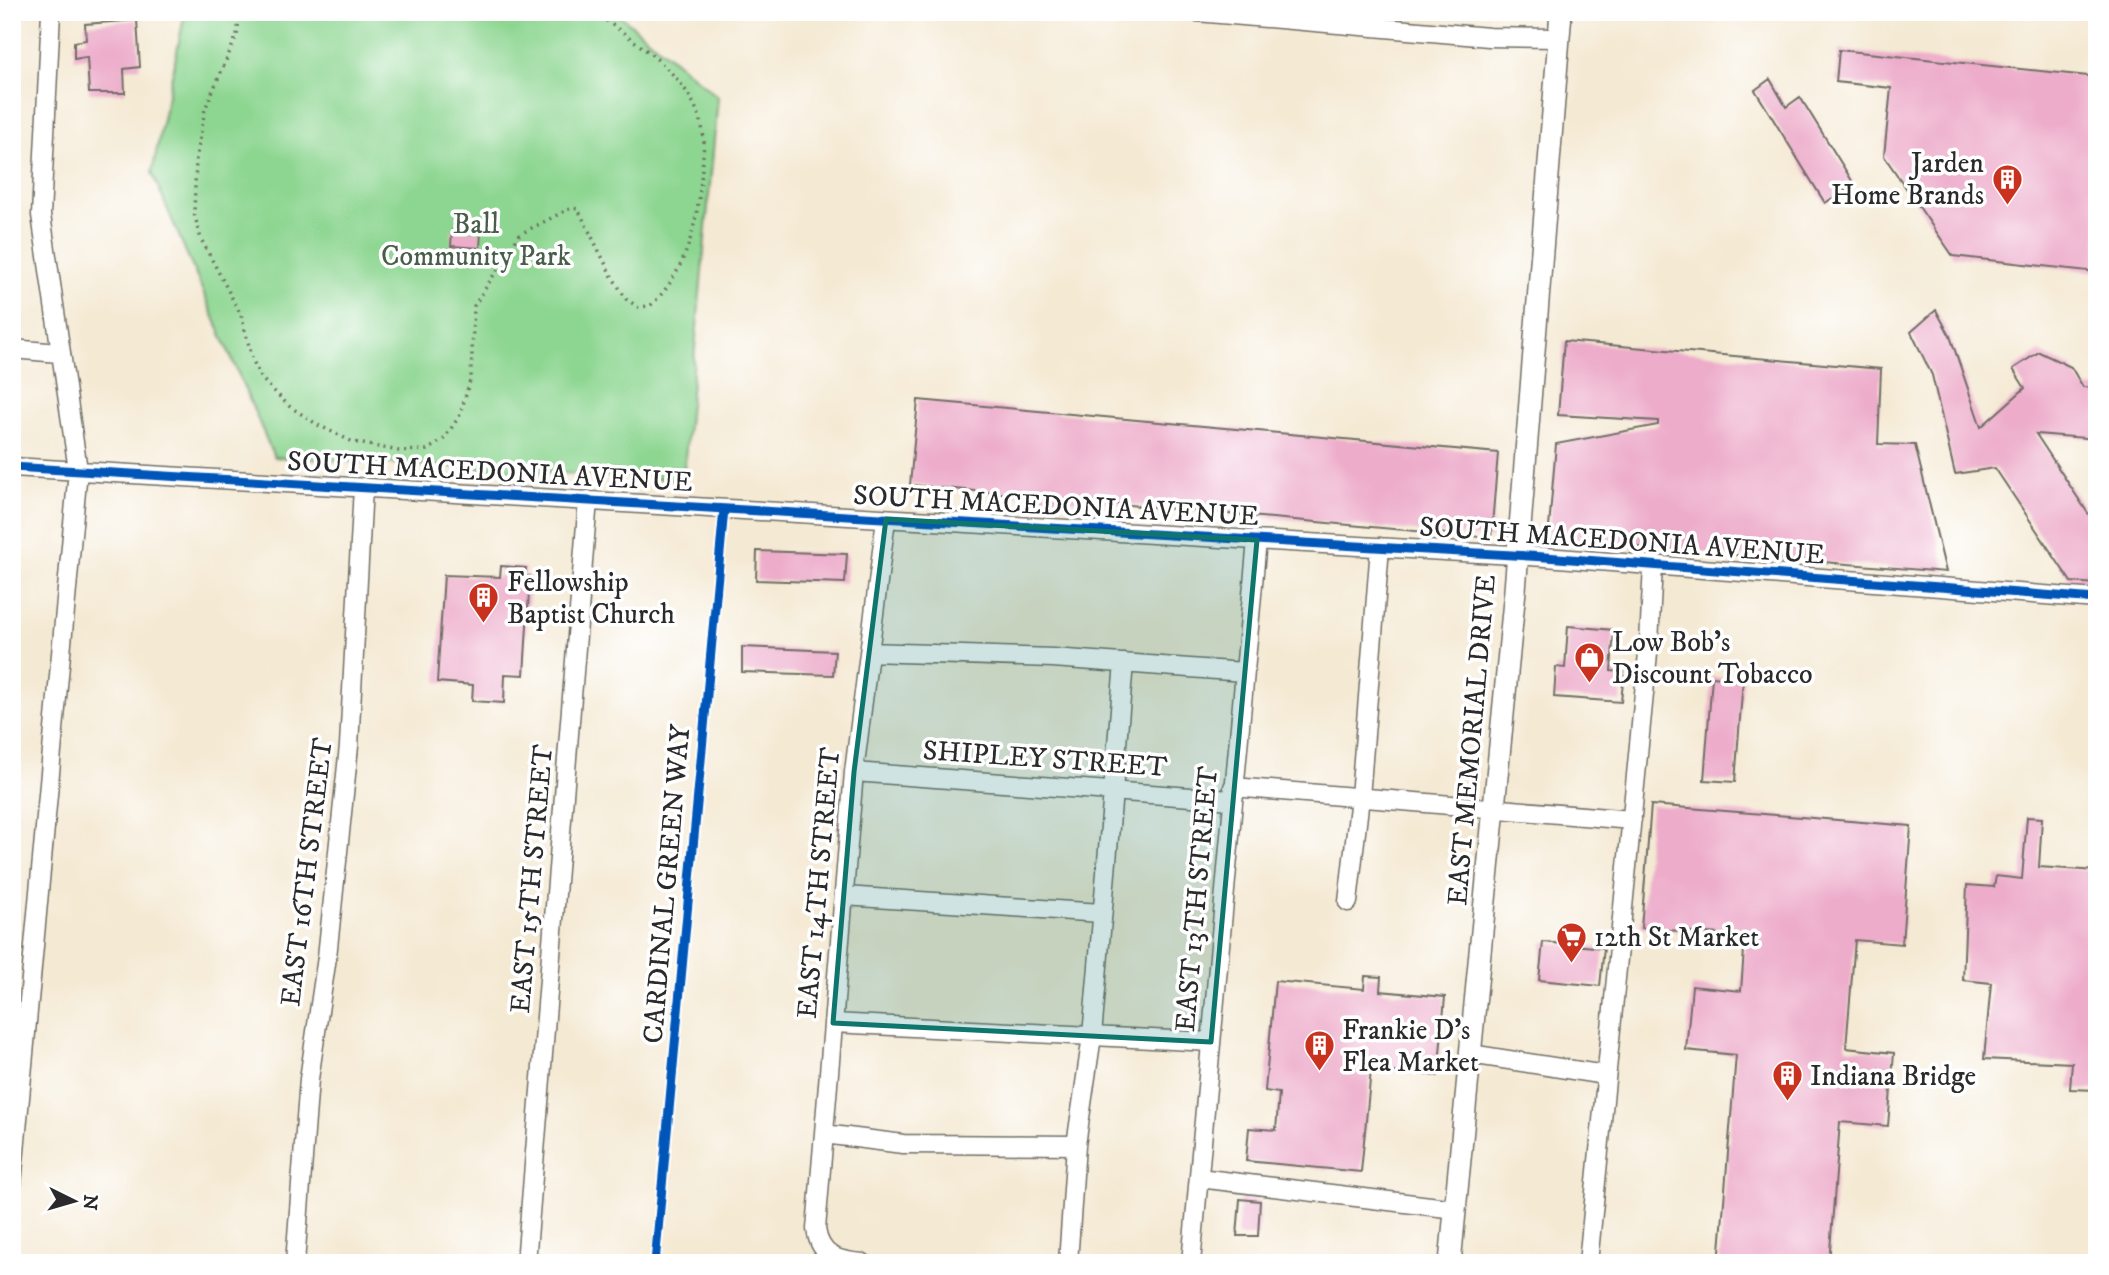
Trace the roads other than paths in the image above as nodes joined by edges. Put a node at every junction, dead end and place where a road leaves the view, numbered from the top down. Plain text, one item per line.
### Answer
1 (51, 12) edge
2 (1198, 12) edge
3 (1561, 12) edge
4 (1559, 38) junction
5 (12, 349) edge
6 (60, 353) junction
7 (12, 467) edge
8 (78, 470) junction
9 (363, 487) junction
10 (588, 500) junction
11 (886, 519) junction
12 (1257, 540) junction
13 (1380, 547) junction
14 (1518, 556) junction
15 (1653, 565) junction
16 (2097, 599) edge
17 (869, 652) junction
18 (1124, 663) junction
19 (1244, 672) junction
20 (854, 772) junction
21 (1115, 790) junction
22 (1233, 793) junction
23 (1360, 797) junction
24 (1495, 810) junction
25 (1632, 820) junction
26 (844, 896) junction
27 (1348, 902) dead end
28 (1101, 913) junction
29 (833, 1023) junction
30 (1092, 1036) junction
31 (1211, 1042) junction
32 (1470, 1054) junction
33 (1605, 1075) junction
34 (824, 1133) junction
35 (1076, 1145) junction
36 (1199, 1178) junction
37 (12, 1184) edge
38 (1455, 1209) junction
39 (295, 1263) edge
40 (526, 1263) edge
41 (863, 1263) edge
42 (1068, 1263) edge
43 (1191, 1263) edge
44 (1450, 1263) edge
45 (1588, 1263) edge

1 - 6 street
2 - 4 street
3 - 4 main road, EAST MEMORIAL DRIVE
4 - 14 main road, EAST MEMORIAL DRIVE
5 - 6 street
6 - 8 street
7 - 8 street, SOUTH MACEDONIA AVENUE
8 - 9 street, SOUTH MACEDONIA AVENUE
8 - 37 street
9 - 10 street, SOUTH MACEDONIA AVENUE
9 - 39 street, EAST 16TH STREET
10 - 11 street, SOUTH MACEDONIA AVENUE
10 - 40 street, EAST 15TH STREET
11 - 12 street, SOUTH MACEDONIA AVENUE
11 - 17 street, EAST 14TH STREET
12 - 13 street, SOUTH MACEDONIA AVENUE
12 - 19 street, EAST 13TH STREET
13 - 14 street, SOUTH MACEDONIA AVENUE
13 - 23 street
14 - 15 street, SOUTH MACEDONIA AVENUE
14 - 24 main road, EAST MEMORIAL DRIVE
15 - 16 street, SOUTH MACEDONIA AVENUE
15 - 25 street
17 - 18 street
17 - 20 street, EAST 14TH STREET
18 - 19 street
18 - 21 street
19 - 22 street, EAST 13TH STREET
20 - 21 street, SHIPLEY STREET
20 - 26 street, EAST 14TH STREET
21 - 22 street, SHIPLEY STREET
21 - 28 street
22 - 23 street, SHIPLEY STREET
22 - 31 street, EAST 13TH STREET
23 - 24 street, SHIPLEY STREET
23 - 27 street
24 - 25 street, SHIPLEY STREET
24 - 32 main road, EAST MEMORIAL DRIVE
25 - 33 street
26 - 28 street
26 - 29 street, EAST 14TH STREET
28 - 30 street
29 - 30 street
29 - 34 street, EAST 14TH STREET
30 - 31 street
30 - 35 street
31 - 36 street, EAST 13TH STREET
32 - 33 street
32 - 38 main road, EAST MEMORIAL DRIVE
33 - 45 street
34 - 35 street
34 - 41 street, EAST 14TH STREET
35 - 42 street
36 - 38 street
36 - 43 street, EAST 13TH STREET
38 - 44 main road, EAST MEMORIAL DRIVE

